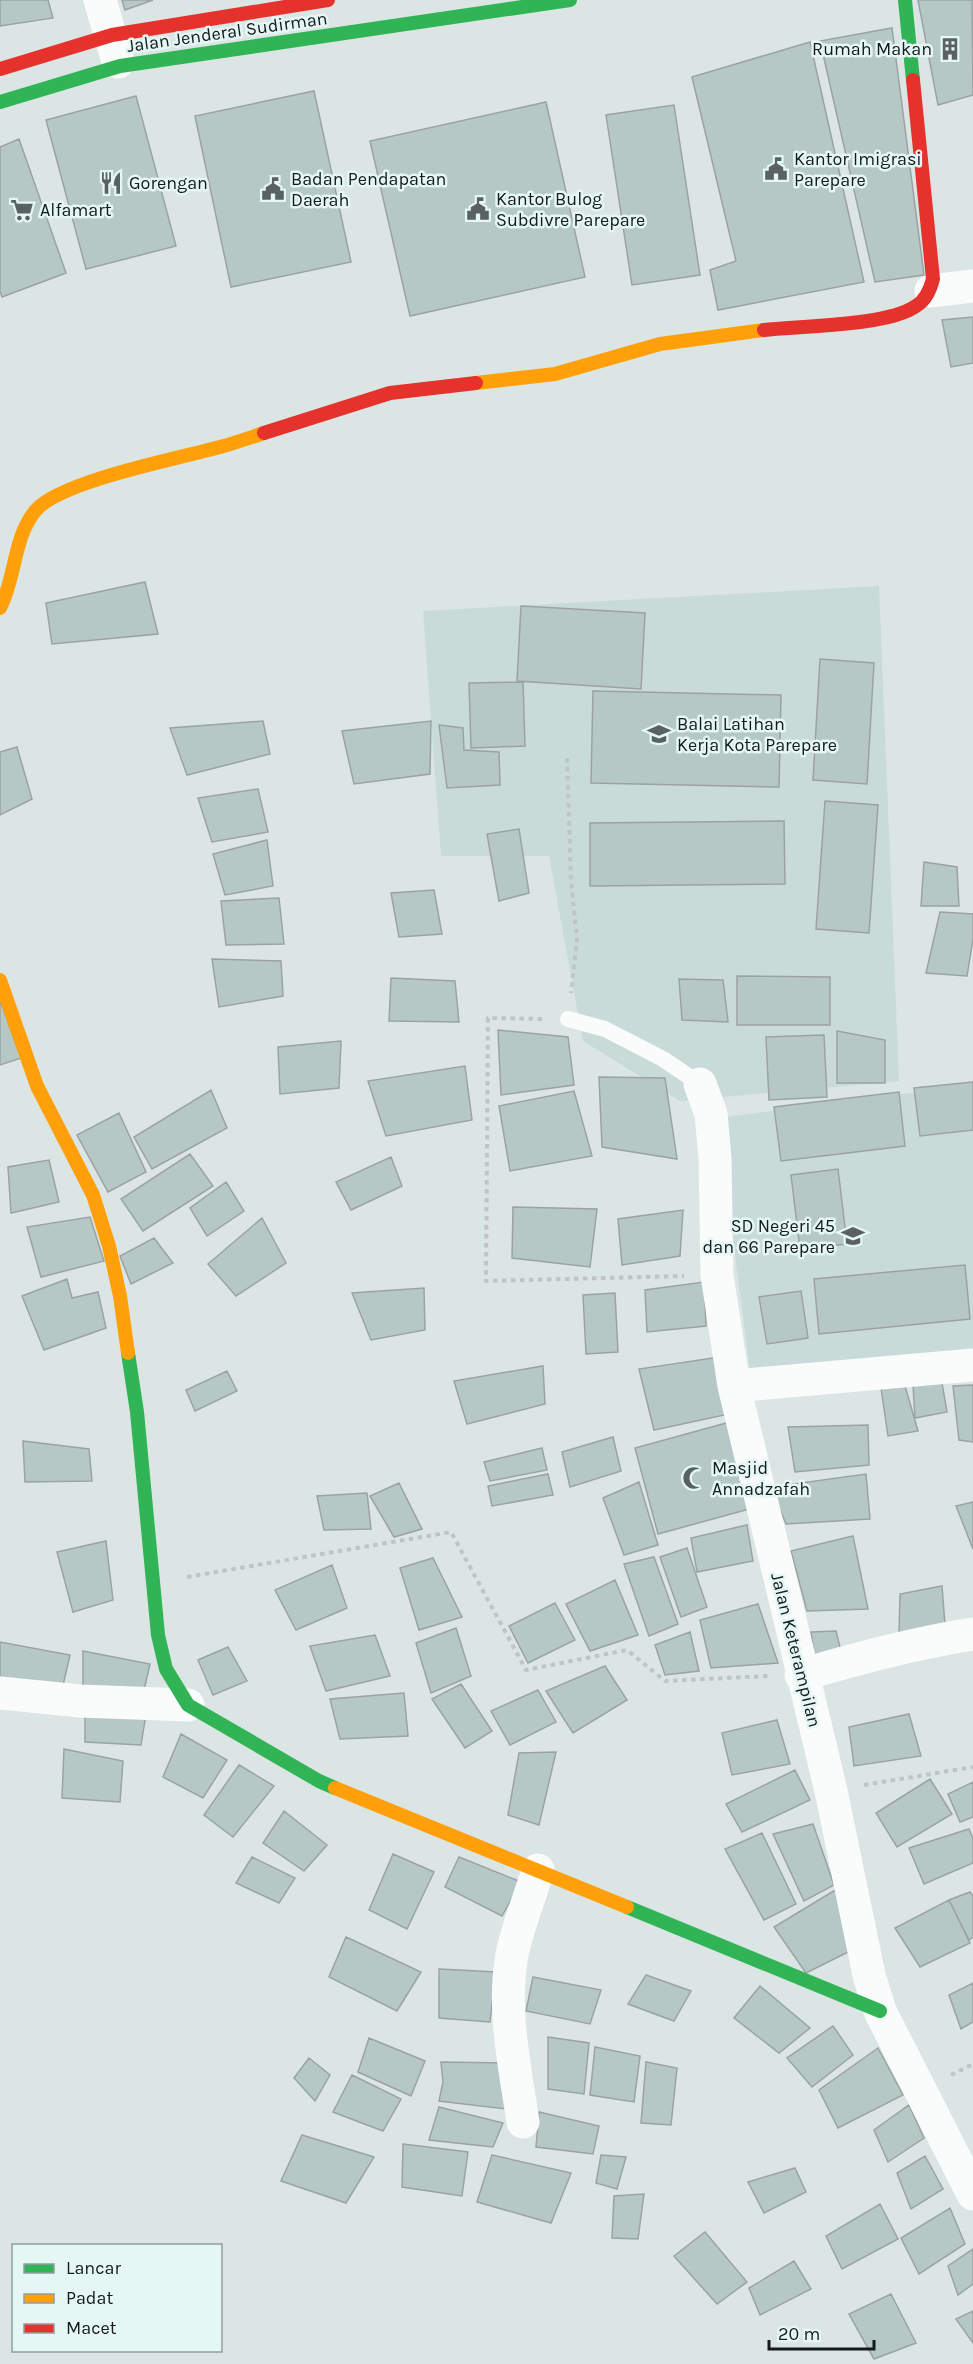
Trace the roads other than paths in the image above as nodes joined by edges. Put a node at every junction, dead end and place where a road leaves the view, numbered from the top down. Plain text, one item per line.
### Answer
1 (100, 0) edge
2 (328, 0) edge
3 (570, 0) edge
4 (905, 0) edge
5 (116, 51) junction
6 (0, 69) edge
7 (0, 102) edge
8 (973, 286) edge
9 (931, 291) junction
10 (0, 608) edge
11 (0, 980) edge
12 (568, 1019) road end
13 (700, 1084) joint
14 (973, 1365) edge
15 (734, 1386) junction
16 (973, 1634) edge
17 (801, 1674) junction
18 (0, 1693) edge
19 (188, 1705) junction
20 (538, 1870) junction
21 (880, 2011) junction
22 (523, 2122) dead end
23 (973, 2194) edge

1 - 5 street
2 - 5 street, Jalan Jenderal Sudirman
3 - 5 street, Jalan Jenderal Sudirman
4 - 9 street
5 - 6 street, Jalan Jenderal Sudirman
5 - 7 street, Jalan Jenderal Sudirman
8 - 9 street
9 - 10 street
11 - 19 street
12 - 13 lane
13 - 15 street, Jalan Keterampilan
14 - 15 street
15 - 17 street, Jalan Keterampilan
16 - 17 street
17 - 21 street, Jalan Keterampilan
18 - 19 street
19 - 20 street
20 - 21 street
20 - 22 street
21 - 23 street, Jalan Keterampilan

